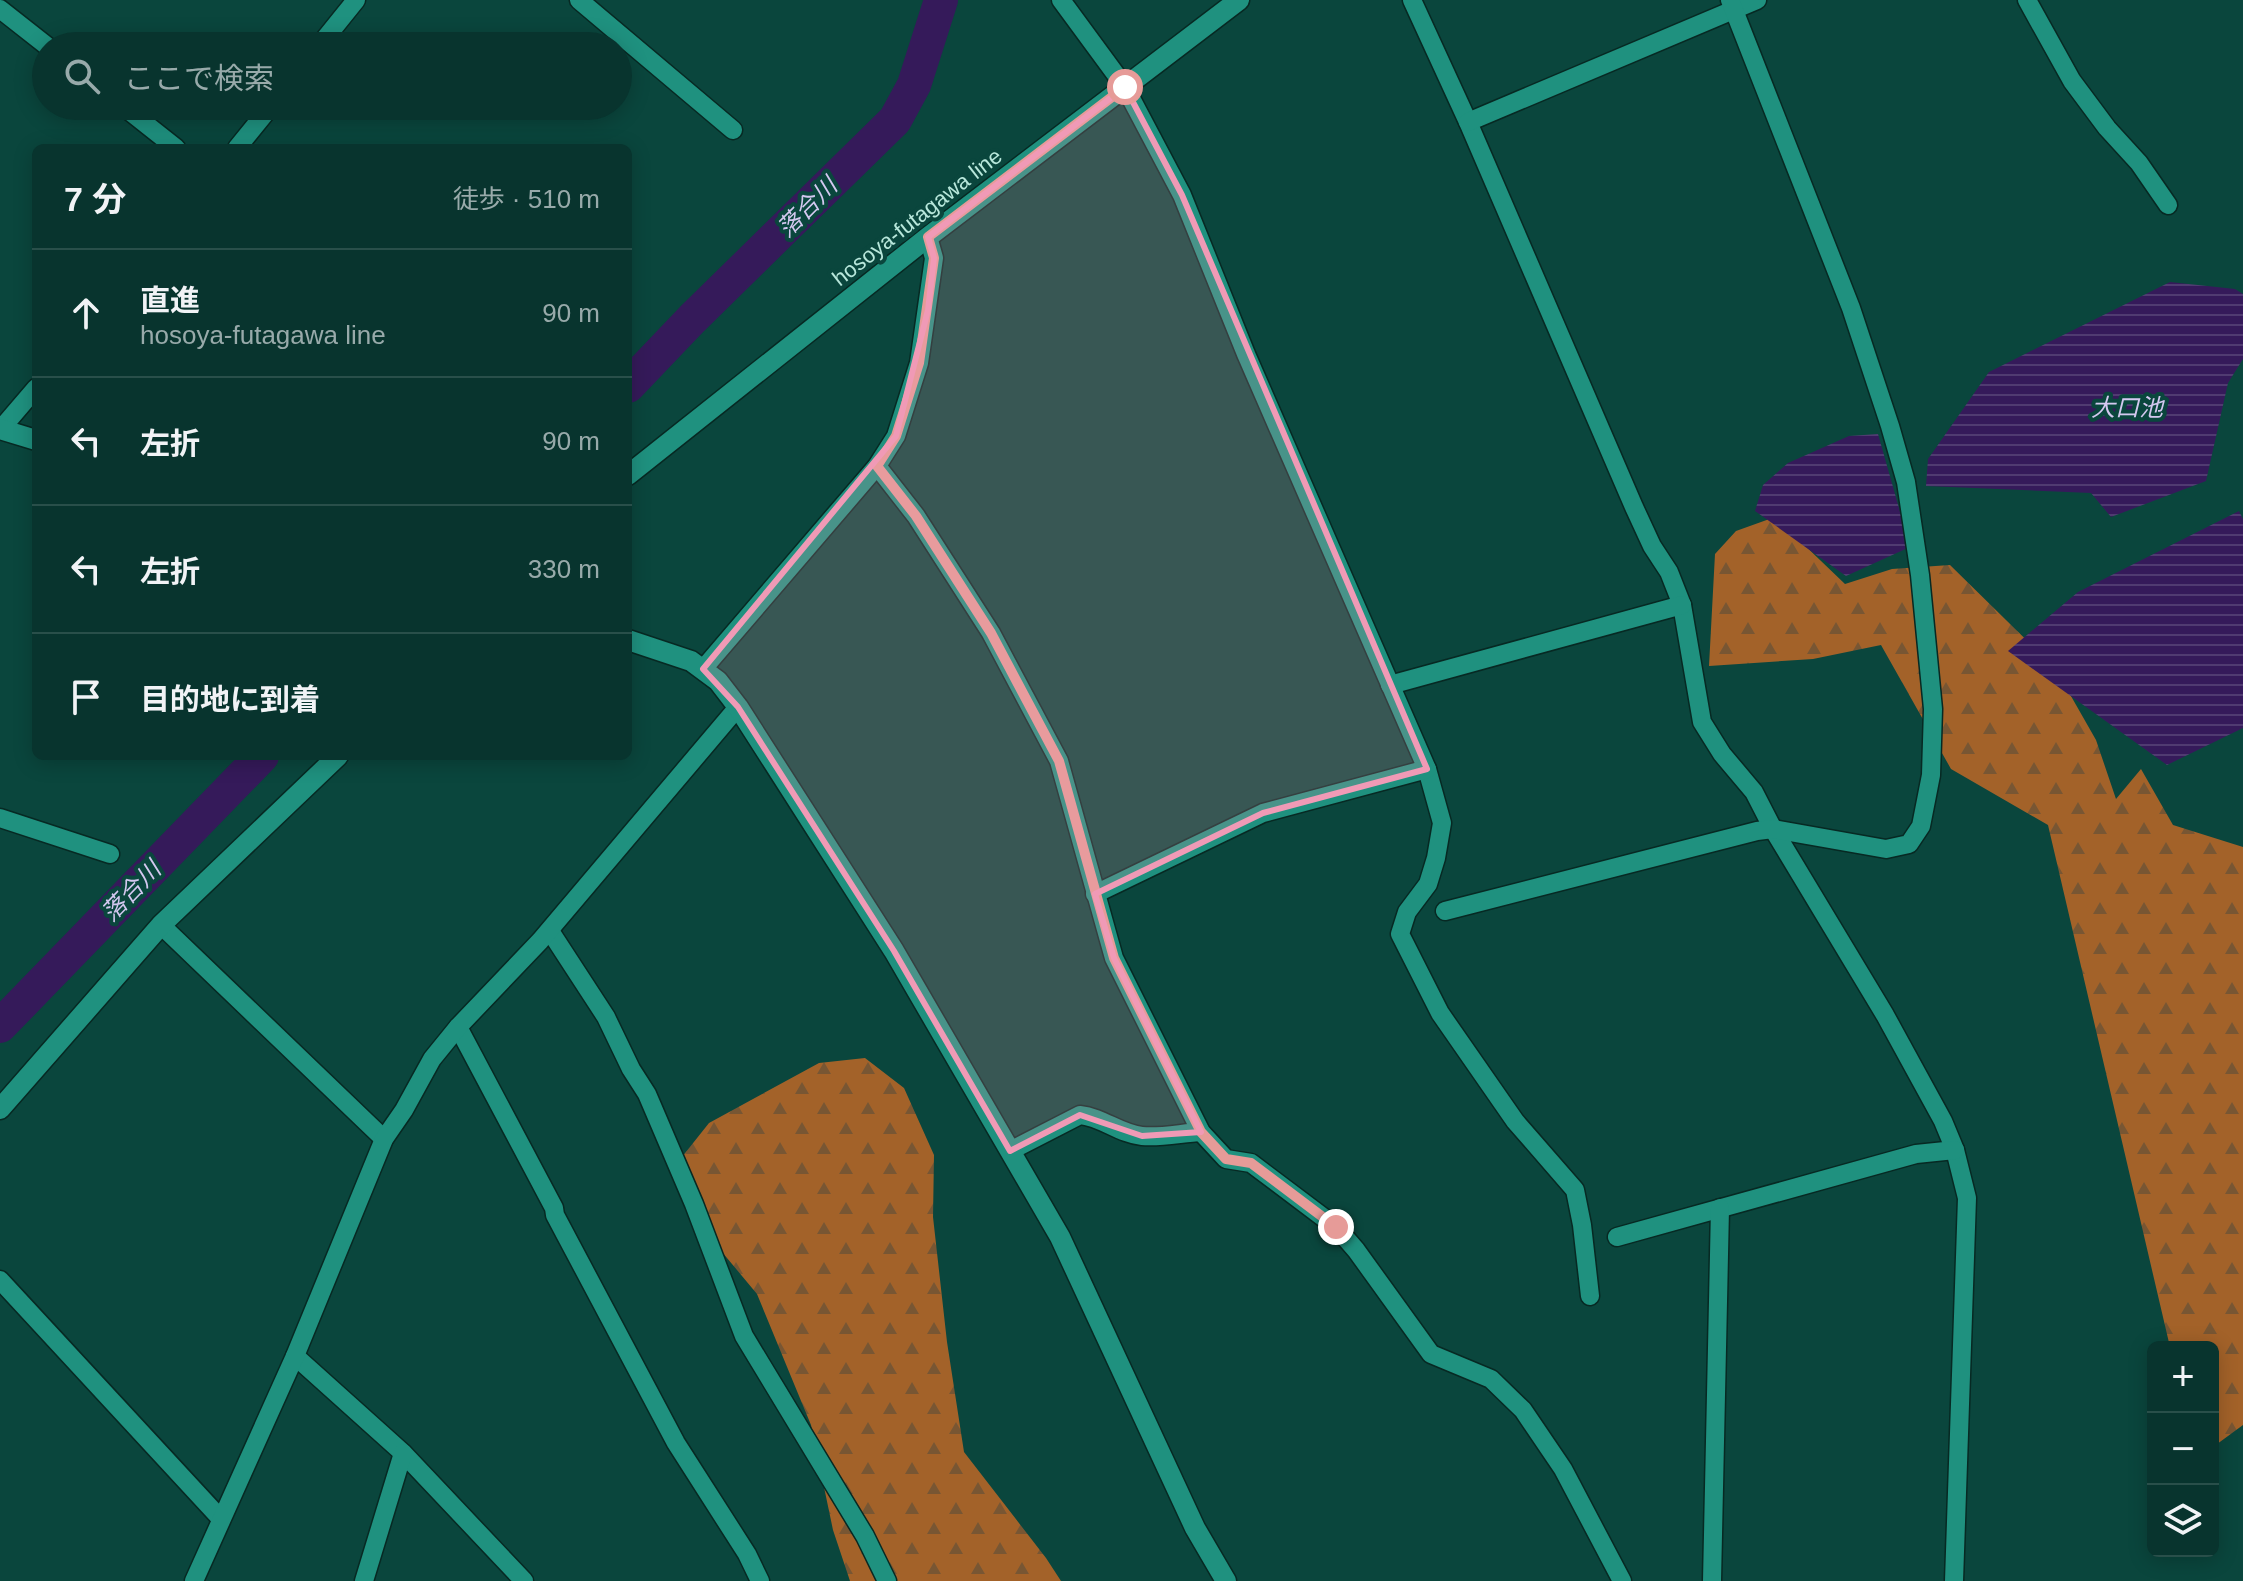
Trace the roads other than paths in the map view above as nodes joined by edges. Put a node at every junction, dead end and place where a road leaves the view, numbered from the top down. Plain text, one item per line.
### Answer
1 (356, 0) edge
2 (579, 0) edge
3 (1061, 0) edge
4 (1239, 0) edge
5 (1412, 0) edge
6 (1757, 0) edge
7 (2027, 0) edge
8 (1732, 5) edge
9 (0, 9) edge
10 (330, 32) edge
11 (617, 32) edge
12 (32, 34) edge
13 (632, 45) edge
14 (1125, 87) junction
15 (141, 120) edge
16 (260, 120) edge
17 (1468, 122) junction
18 (733, 130) dead end
19 (171, 144) edge
20 (240, 144) edge
21 (2168, 205) dead end
22 (928, 237) junction
23 (32, 393) edge
24 (0, 429) edge
25 (32, 439) edge
26 (877, 466) junction
27 (632, 472) edge
28 (1682, 605) junction
29 (632, 641) edge
30 (703, 669) junction
31 (1390, 685) junction
32 (738, 707) junction
33 (334, 760) edge
34 (1427, 769) junction
35 (0, 818) edge
36 (1773, 829) junction
37 (110, 854) dead end
38 (1095, 894) junction
39 (1445, 911) dead end
40 (161, 925) junction
41 (550, 931) junction
42 (458, 1027) junction
43 (0, 1109) edge
44 (1201, 1132) junction
45 (384, 1139) junction
46 (1955, 1150) junction
47 (1010, 1151) junction
48 (1720, 1208) junction
49 (1617, 1237) dead end
50 (0, 1280) edge
51 (1590, 1296) dead end
52 (295, 1356) junction
53 (403, 1453) junction
54 (221, 1519) junction
55 (194, 1581) edge
56 (364, 1581) edge
57 (524, 1581) edge
58 (760, 1581) edge
59 (887, 1581) edge
60 (1226, 1581) edge
61 (1622, 1581) edge
62 (1712, 1581) edge
63 (1954, 1581) edge

1 - 10 street
2 - 11 street
3 - 14 street
4 - 14 main road, hosoya-futagawa line
5 - 17 street
6 - 8 street
7 - 21 street
8 - 17 street
8 - 36 street
9 - 12 street
13 - 18 street
14 - 22 main road, hosoya-futagawa line
14 - 31 street
15 - 19 street
16 - 20 street
17 - 28 street
22 - 26 street
22 - 27 main road, hosoya-futagawa line
23 - 24 street
24 - 25 main road
26 - 30 street
26 - 38 street
28 - 31 street
28 - 36 street
29 - 30 main road
30 - 32 main road
31 - 34 street
32 - 41 street
32 - 47 main road
33 - 40 main road
34 - 38 street
34 - 51 street
35 - 37 street
36 - 39 street
36 - 46 street
38 - 44 street
40 - 43 main road
40 - 45 street
41 - 42 street
41 - 59 street
42 - 45 street
42 - 58 street
44 - 47 street
44 - 61 street
45 - 52 street
46 - 48 street
46 - 63 street
47 - 60 main road
48 - 49 street
48 - 62 street
50 - 54 street
52 - 53 street
52 - 54 street
53 - 56 street
53 - 57 street
54 - 55 street

